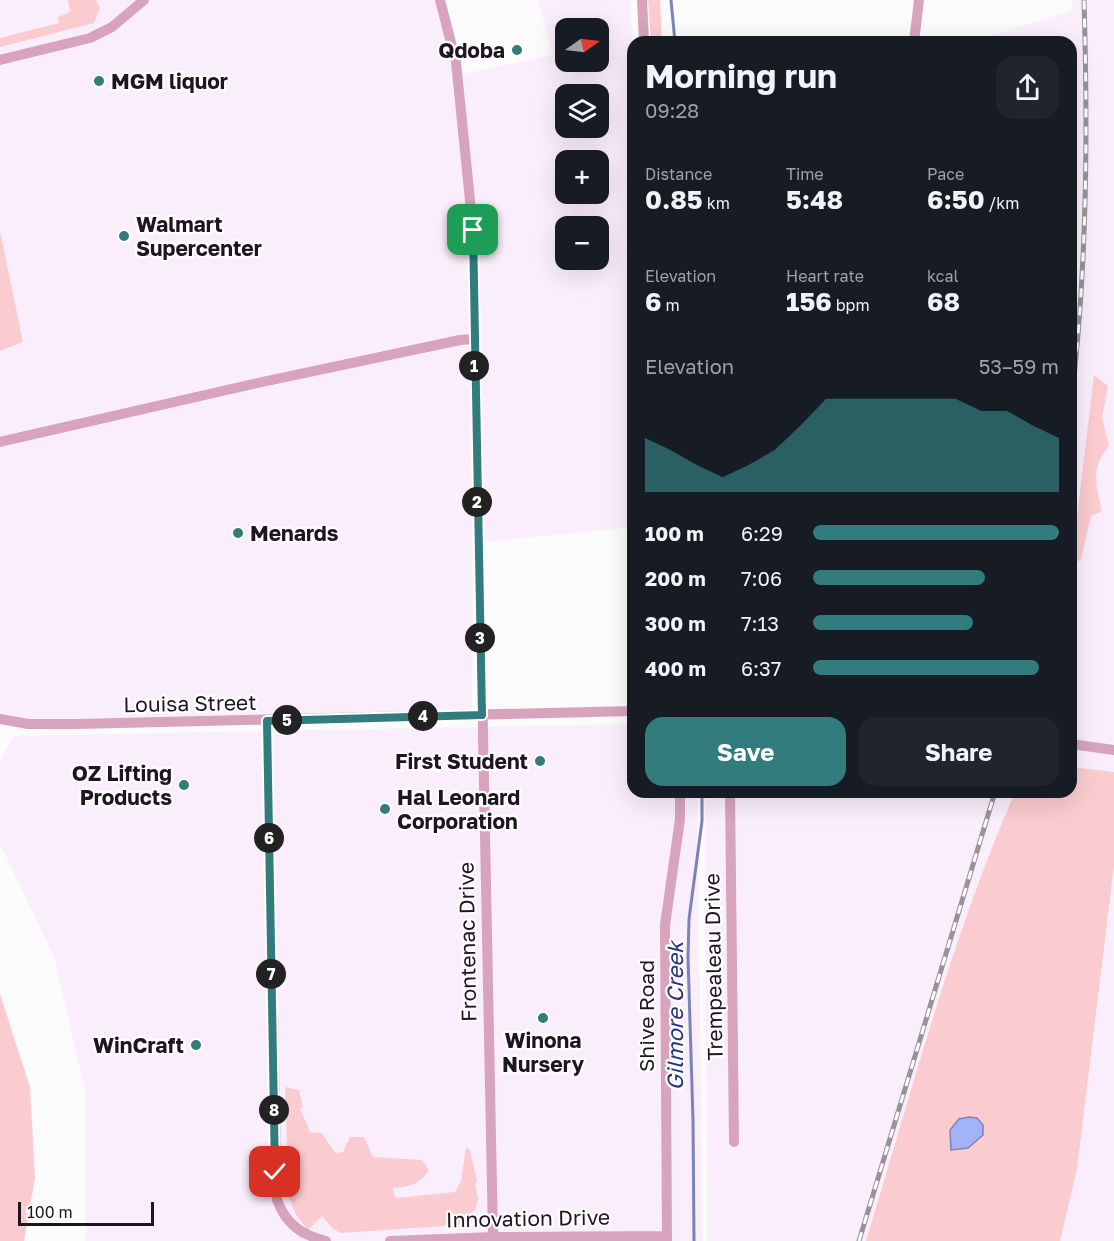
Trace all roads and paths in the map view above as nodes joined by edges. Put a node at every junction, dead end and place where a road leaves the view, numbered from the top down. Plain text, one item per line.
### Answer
1 (144, 0) edge
2 (440, 0) edge
3 (642, 0) edge
4 (919, 0) edge
5 (644, 36) edge
6 (915, 36) edge
7 (0, 60) edge
8 (474, 339) junction
9 (0, 442) edge
10 (627, 711) edge
11 (482, 715) junction
12 (0, 719) edge
13 (267, 721) junction
14 (1077, 745) edge
15 (1114, 750) edge
16 (680, 798) edge
17 (730, 798) edge
18 (734, 1142) dead end
19 (493, 1237) junction
20 (667, 1239) edge
21 (326, 1241) edge
22 (390, 1241) edge

1 - 7 street
2 - 8 street, Frontenac Drive
3 - 5 street
4 - 6 street
8 - 9 street
8 - 11 street, Frontenac Drive
10 - 11 street, Louisa Street
11 - 13 street, Louisa Street
11 - 19 street, Frontenac Drive
12 - 13 street, Louisa Street
13 - 21 street
14 - 15 street
16 - 20 street, Shive Road
17 - 18 street, Trempealeau Drive
19 - 20 street, Innovation Drive
19 - 22 street, Innovation Drive

